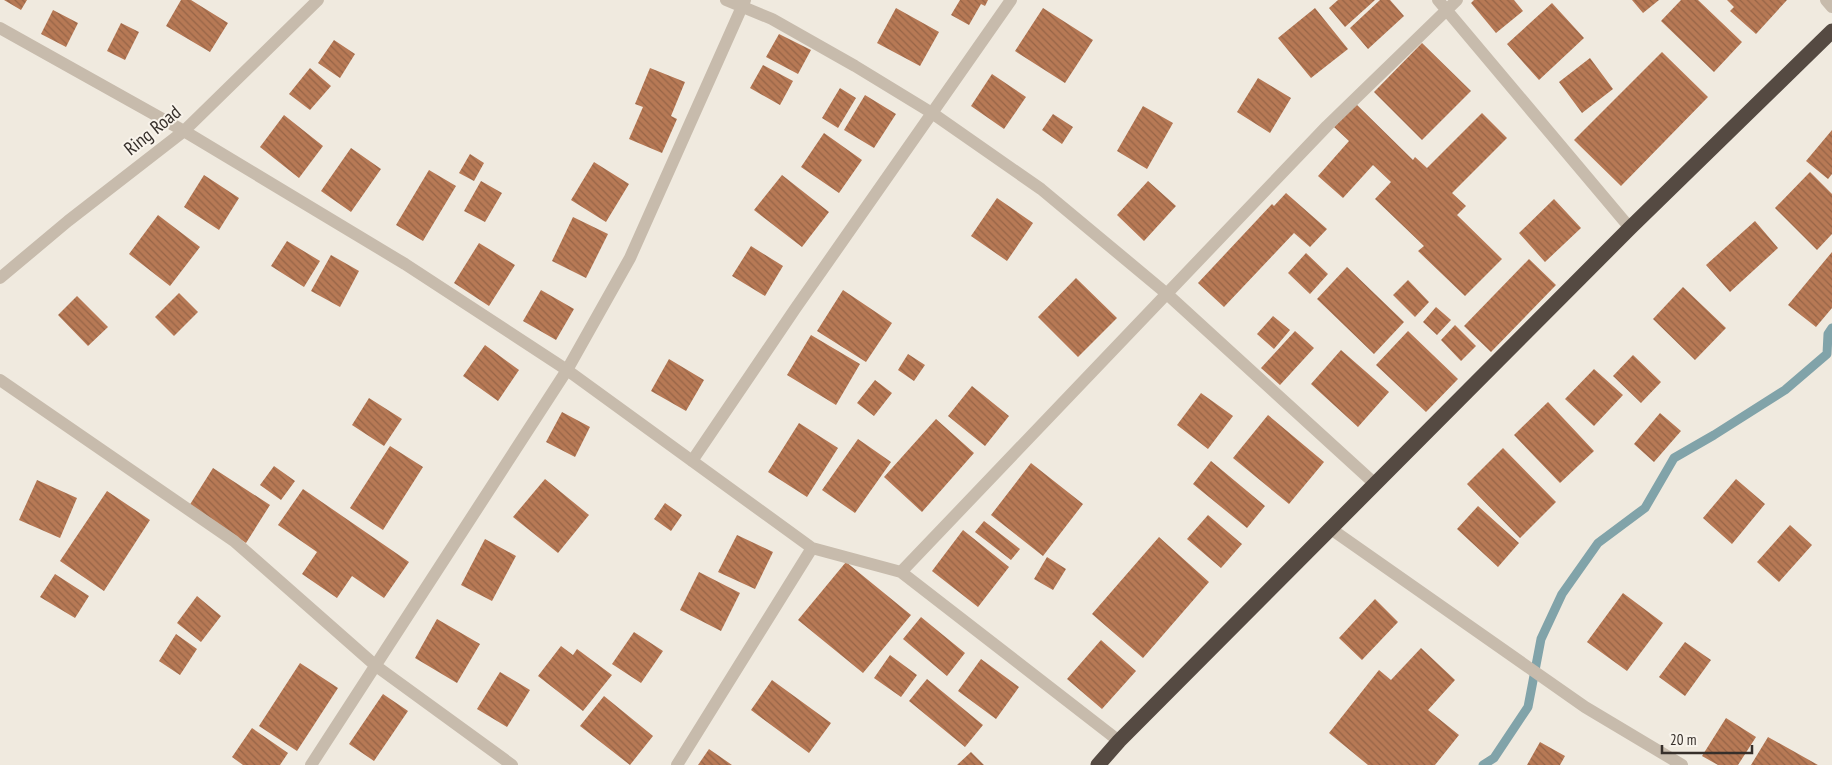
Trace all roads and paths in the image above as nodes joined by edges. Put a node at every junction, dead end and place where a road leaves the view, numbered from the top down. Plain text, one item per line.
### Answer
1 (318, 0) edge
2 (726, 0) edge
3 (1011, 0) edge
4 (1456, 0) edge
5 (1826, 0) edge
6 (744, 3) edge
7 (1442, 5) edge
8 (1832, 7) edge
9 (0, 28) edge
10 (1832, 31) edge
11 (932, 114) junction
12 (184, 131) junction
13 (1630, 228) junction
14 (0, 278) edge
15 (1167, 294) junction
16 (567, 370) junction
17 (0, 380) edge
18 (692, 461) junction
19 (1374, 483) junction
20 (1331, 529) junction
21 (812, 548) junction
22 (901, 572) junction
23 (376, 666) junction
24 (1119, 740) junction
25 (311, 765) edge
26 (512, 765) edge
27 (677, 765) edge
28 (1098, 765) edge
29 (1682, 765) edge

1 - 12 street, Ring Road
2 - 6 street
3 - 11 street
4 - 7 street
5 - 8 street
6 - 11 street
6 - 16 street
7 - 13 street
7 - 15 street
9 - 12 street
10 - 13 highway
11 - 15 street
11 - 18 street
12 - 14 street, Ring Road
12 - 16 street
13 - 19 highway
15 - 19 street
15 - 22 street
16 - 18 street
16 - 23 street
17 - 23 street
18 - 21 street
19 - 20 highway
20 - 24 highway
20 - 29 street
21 - 22 street
21 - 27 street
22 - 24 street
23 - 25 street
23 - 26 street
24 - 28 highway

